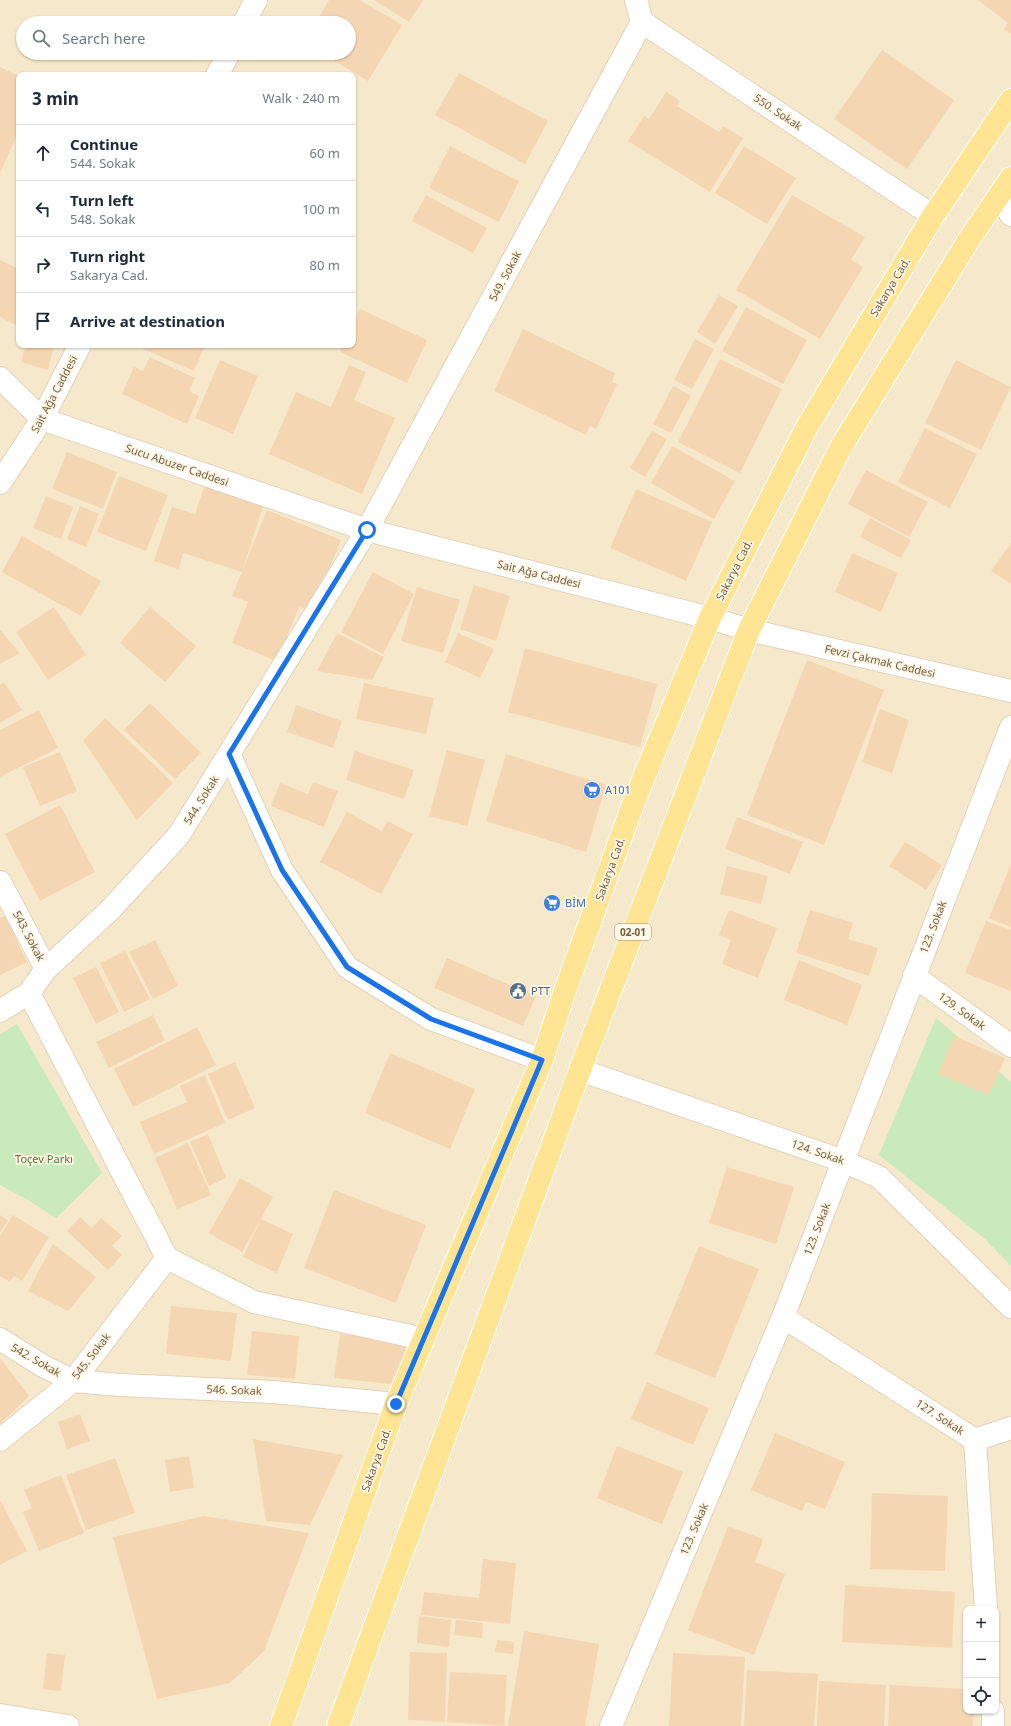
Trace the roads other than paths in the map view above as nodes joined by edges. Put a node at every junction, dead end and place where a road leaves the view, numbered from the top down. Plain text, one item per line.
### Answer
1 (256, 0) edge
2 (636, 0) edge
3 (248, 16) edge
4 (642, 22) junction
5 (226, 60) edge
6 (220, 72) edge
7 (1011, 100) edge
8 (1005, 187) edge
9 (1011, 215) edge
10 (933, 216) junction
11 (78, 348) edge
12 (0, 378) edge
13 (42, 420) junction
14 (0, 483) edge
15 (367, 530) junction
16 (710, 618) junction
17 (749, 630) junction
18 (1011, 691) edge
19 (1011, 727) edge
20 (229, 754) junction
21 (0, 882) edge
22 (46, 969) junction
23 (914, 976) junction
24 (29, 993) junction
25 (0, 1010) edge
26 (1011, 1046) edge
27 (542, 1060) junction
28 (580, 1070) junction
29 (844, 1161) junction
30 (167, 1258) junction
31 (1011, 1307) edge
32 (783, 1317) junction
33 (424, 1338) junction
34 (0, 1339) edge
35 (73, 1381) junction
36 (396, 1404) junction
37 (1011, 1428) edge
38 (0, 1440) edge
39 (975, 1440) junction
40 (986, 1606) edge
41 (992, 1714) edge
42 (0, 1715) edge
43 (68, 1726) edge
44 (281, 1726) edge
45 (338, 1726) edge
46 (611, 1726) edge
47 (994, 1726) edge

1 - 3 street
2 - 4 street
4 - 10 street, 550. Sokak
4 - 15 street, 549. Sokak
5 - 6 street
7 - 10 main road, Sakarya Cad.
8 - 9 street
8 - 17 main road, 02-01
10 - 16 main road, Sakarya Cad.
11 - 13 street, Sait Ağa Caddesi
12 - 13 street, Sucu Abuzer Caddesi
13 - 14 street, Sait Ağa Caddesi
13 - 15 street, Sucu Abuzer Caddesi
15 - 16 street, Sait Ağa Caddesi
15 - 20 street, 544. Sokak
16 - 17 street, Sait Ağa Caddesi
16 - 27 main road, Sakarya Cad.
17 - 18 street, Fevzi Çakmak Caddesi
17 - 28 main road, 02-01
19 - 23 street, 123. Sokak
20 - 22 street, 544. Sokak
20 - 27 street
21 - 22 street, 543. Sokak
22 - 24 street, 544. Sokak
23 - 26 street, 129. Sokak
23 - 29 street, 123. Sokak
24 - 25 street, 544. Sokak
24 - 30 street
27 - 33 main road, Sakarya Cad.
28 - 29 street, 124. Sokak
28 - 45 main road, 02-01
29 - 31 street, 124. Sokak
29 - 32 street, 123. Sokak
30 - 33 street
30 - 35 street, 545. Sokak
32 - 39 street, 127. Sokak
32 - 46 street, 123. Sokak
33 - 36 main road, Sakarya Cad.
34 - 35 street, 542. Sokak
35 - 36 street, 546. Sokak
35 - 38 street, 545. Sokak
36 - 44 main road, Sakarya Cad.
37 - 39 street
39 - 40 street, 127. Sokak
41 - 47 street
42 - 43 street

